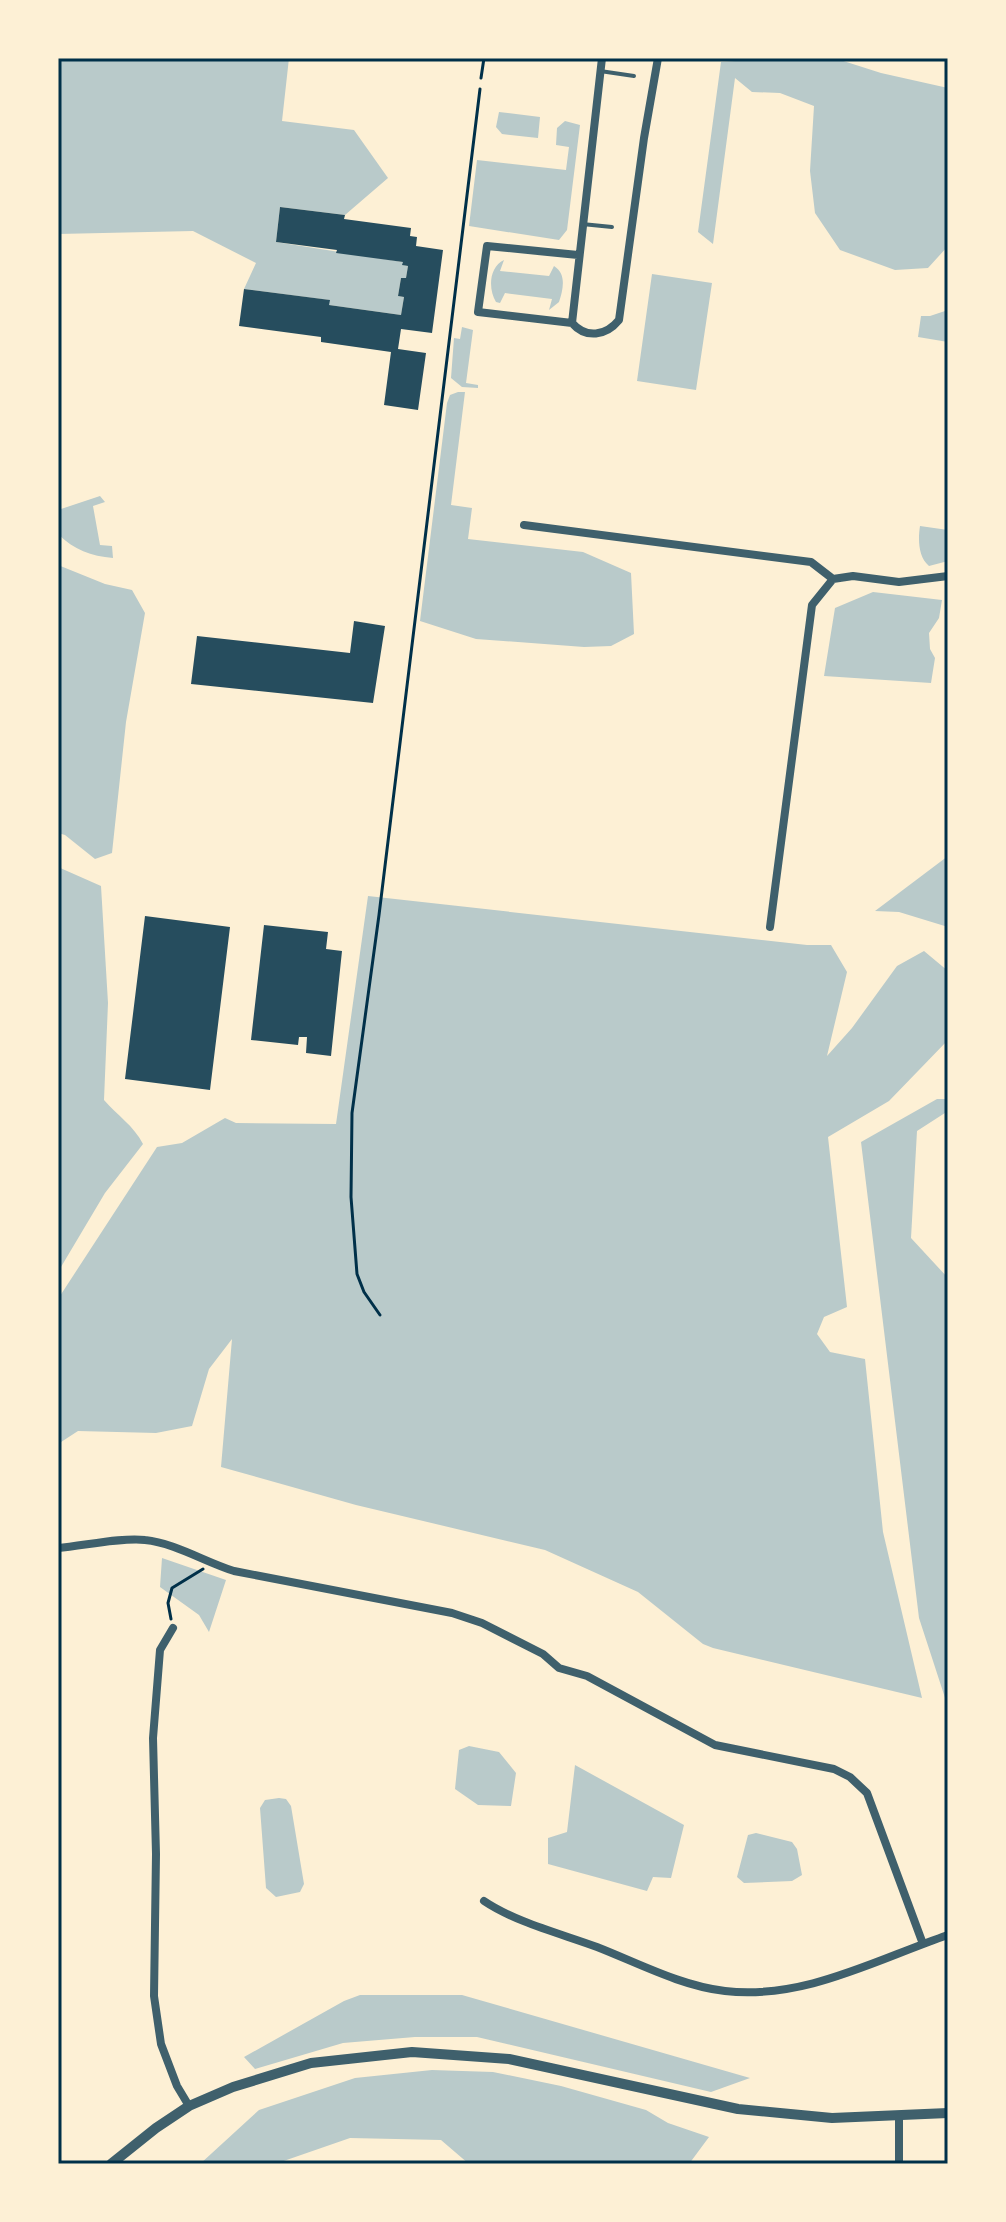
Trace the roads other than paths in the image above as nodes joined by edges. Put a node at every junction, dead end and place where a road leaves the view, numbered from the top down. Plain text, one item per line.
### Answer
1 (602, 58) edge
2 (658, 58) edge
3 (600, 71) junction
4 (634, 76) dead end
5 (582, 224) junction
6 (612, 227) dead end
7 (578, 255) junction
8 (572, 323) junction
9 (524, 525) dead end
10 (948, 576) edge
11 (833, 579) junction
12 (770, 927) dead end
13 (58, 1548) edge
14 (173, 1628) dead end
15 (484, 1901) dead end
16 (948, 1935) edge
17 (923, 1944) junction
18 (189, 2106) junction
19 (948, 2113) edge
20 (899, 2115) junction
21 (111, 2164) edge
22 (899, 2164) edge

1 - 3 street
2 - 8 street
3 - 4 lane
3 - 5 street
5 - 6 lane
5 - 7 street
7 - 8 street
7 - 8 street
9 - 11 street
10 - 11 street
11 - 12 street
13 - 17 street
14 - 18 street
15 - 17 street
16 - 17 street
18 - 20 street
18 - 21 street
19 - 20 street
20 - 22 street

